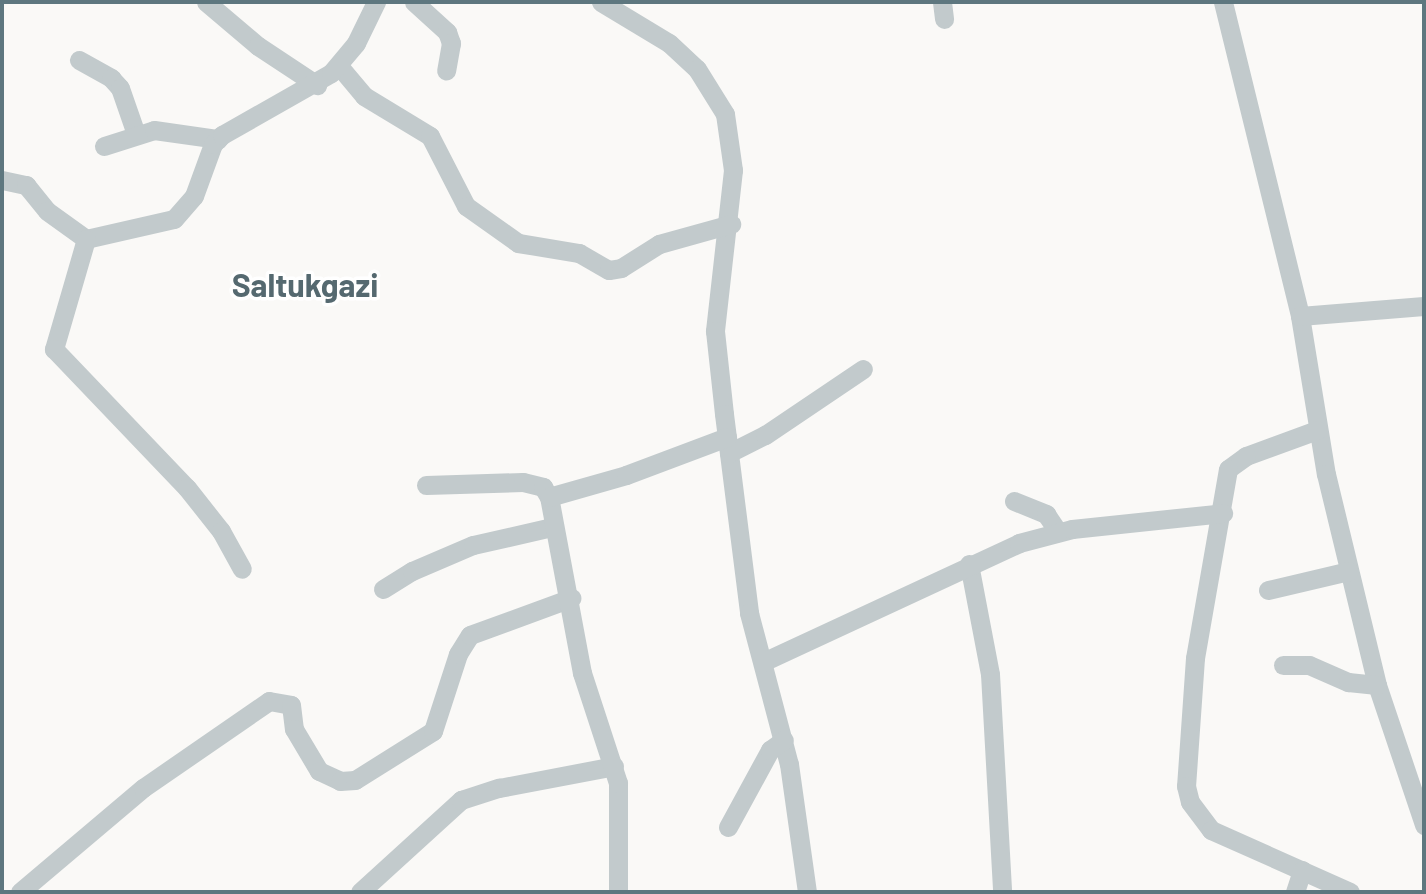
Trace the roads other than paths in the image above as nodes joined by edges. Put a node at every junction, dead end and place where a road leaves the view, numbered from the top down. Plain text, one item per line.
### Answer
1 (206, 2) edge
2 (376, 2) edge
3 (414, 2) edge
4 (601, 2) edge
5 (1223, 2) edge
6 (79, 60) dead end
7 (339, 66) junction
8 (446, 71) dead end
9 (317, 85) junction
10 (136, 134) junction
11 (218, 139) junction
12 (104, 146) dead end
13 (2, 180) edge
14 (731, 224) junction
15 (86, 239) junction
16 (1424, 306) edge
17 (1300, 316) junction
18 (863, 369) dead end
19 (1317, 430) junction
20 (728, 445) junction
21 (426, 485) dead end
22 (549, 497) junction
23 (1014, 501) dead end
24 (1223, 513) junction
25 (552, 527) junction
26 (1058, 532) junction
27 (969, 564) junction
28 (242, 569) dead end
29 (1349, 571) junction
30 (383, 589) dead end
31 (1268, 590) dead end
32 (571, 598) junction
33 (763, 662) junction
34 (1283, 665) dead end
35 (1377, 685) junction
36 (784, 740) junction
37 (614, 766) junction
38 (1424, 825) edge
39 (728, 827) dead end
40 (1302, 870) junction
41 (20, 892) edge
42 (360, 892) edge
43 (618, 892) edge
44 (807, 892) edge
45 (1002, 892) edge
46 (1295, 892) edge
47 (1350, 892) edge

1 - 9 street
2 - 7 street
3 - 8 street
4 - 14 street
5 - 17 street
6 - 10 street
7 - 9 street
7 - 14 street
9 - 11 street
10 - 11 street
10 - 12 street
11 - 15 street
13 - 15 street
14 - 20 street
15 - 28 street
16 - 17 street
17 - 19 street
18 - 20 street
19 - 24 street
19 - 29 street
20 - 22 street
20 - 33 street
21 - 22 street
22 - 25 street
23 - 26 street
24 - 26 street
24 - 40 street
25 - 30 street
25 - 32 street
26 - 27 street
27 - 33 street
27 - 45 street
29 - 31 street
29 - 35 street
32 - 37 street
32 - 41 street
33 - 36 street
34 - 35 street
35 - 38 street
36 - 39 street
36 - 44 street
37 - 42 street
37 - 43 street
40 - 46 street
40 - 47 street

